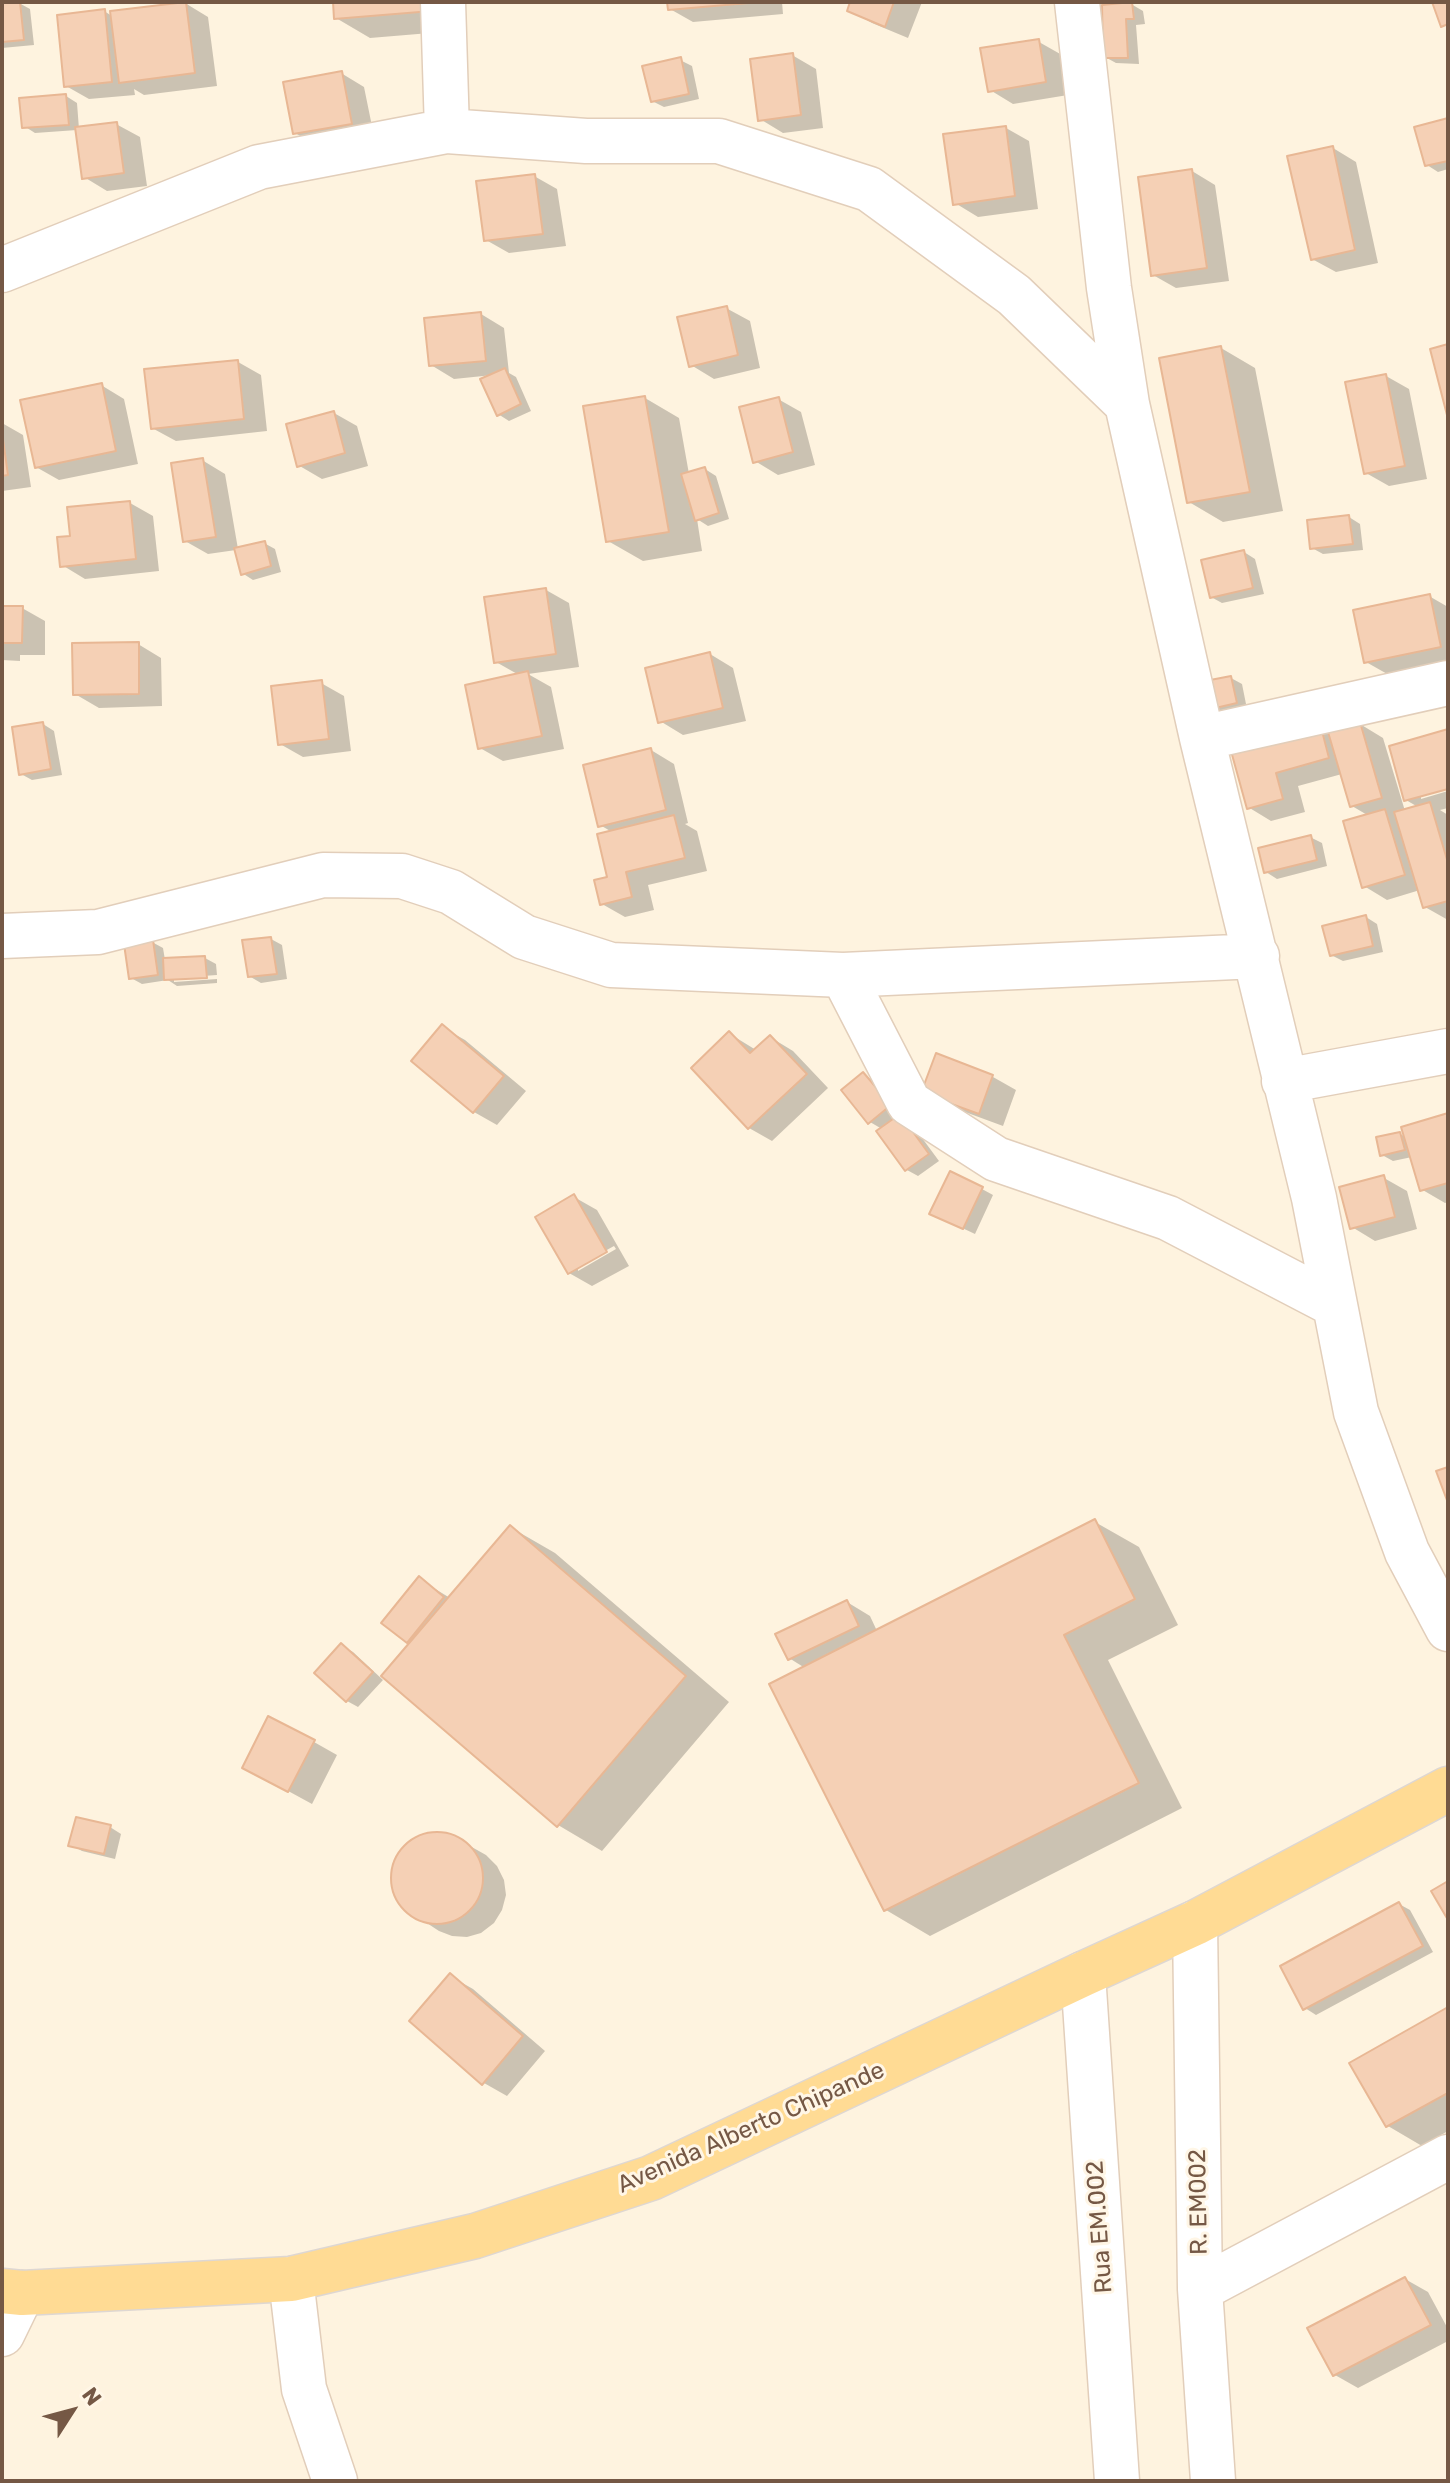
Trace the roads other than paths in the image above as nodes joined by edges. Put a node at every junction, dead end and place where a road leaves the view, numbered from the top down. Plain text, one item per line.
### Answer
1 (443, 2) edge
2 (1077, 2) edge
3 (447, 131) junction
4 (2, 270) edge
5 (1127, 404) junction
6 (1448, 683) edge
7 (1202, 738) junction
8 (2, 936) edge
9 (1257, 956) junction
10 (843, 975) junction
11 (1448, 1051) edge
12 (1284, 1081) junction
13 (1335, 1305) junction
14 (1448, 1629) edge
15 (1448, 1789) edge
16 (1195, 1923) junction
17 (1083, 1974) junction
18 (1448, 2157) edge
19 (291, 2279) junction
20 (1200, 2289) junction
21 (12, 2292) edge
22 (2, 2334) edge
23 (335, 2481) edge
24 (1117, 2481) edge
25 (1213, 2481) edge

1 - 3 street
2 - 5 street
3 - 4 street
3 - 5 street
5 - 7 street
6 - 7 street
7 - 9 street
8 - 10 street
9 - 10 street
9 - 12 street
10 - 13 street
11 - 12 street
12 - 13 street
13 - 14 street
15 - 16 main road, Avenida Alberto Chipande
16 - 17 main road, Avenida Alberto Chipande
16 - 20 street, R. EM002
17 - 19 main road, Avenida Alberto Chipande
17 - 24 street, Rua EM.002
18 - 20 street
19 - 21 main road, Avenida Alberto Chipande
19 - 23 street
20 - 25 street, R. EM002
21 - 22 street

